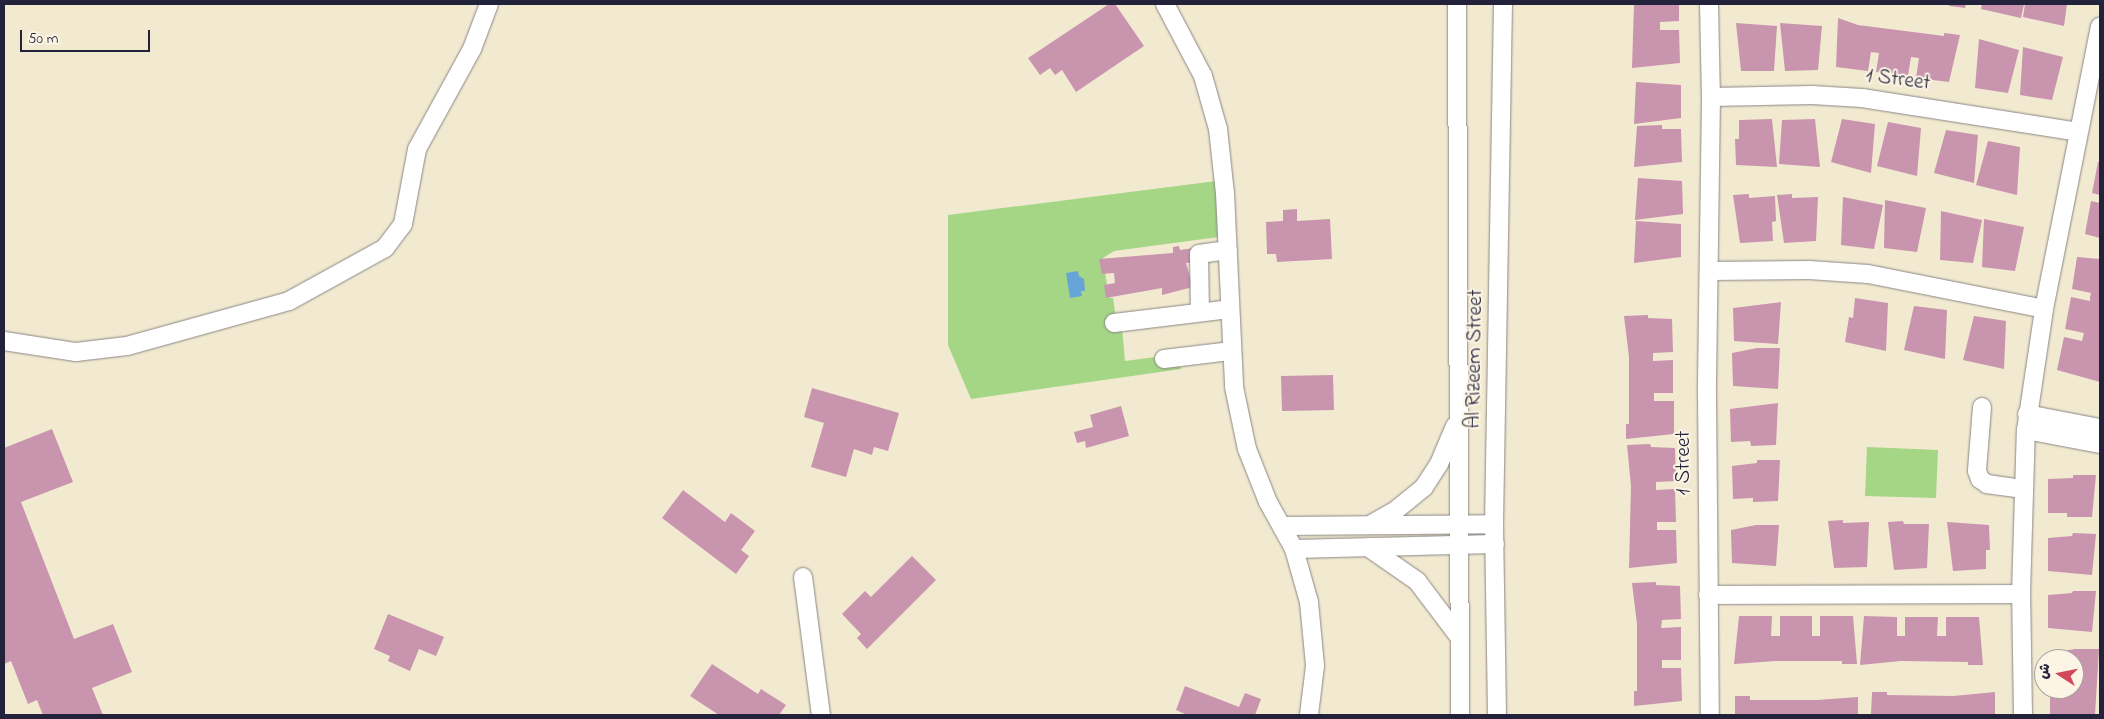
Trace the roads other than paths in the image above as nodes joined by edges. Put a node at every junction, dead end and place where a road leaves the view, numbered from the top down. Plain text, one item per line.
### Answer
1 (489, 4) edge
2 (1165, 4) edge
3 (1458, 4) edge
4 (1709, 4) edge
5 (1501, 8) edge
6 (2100, 27) edge
7 (1711, 97) junction
8 (2078, 132) junction
9 (1228, 250) junction
10 (1710, 271) junction
11 (1229, 309) junction
12 (2044, 309) junction
13 (1200, 312) junction
14 (1114, 323) dead end
15 (4, 341) edge
16 (1230, 351) junction
17 (1164, 359) dead end
18 (1982, 407) dead end
19 (1458, 419) junction
20 (2027, 422) junction
21 (2100, 428) edge
22 (2100, 444) edge
23 (2022, 488) junction
24 (1460, 524) junction
25 (1494, 524) junction
26 (1369, 525) junction
27 (1283, 526) junction
28 (1494, 544) junction
29 (1460, 546) junction
30 (1368, 547) junction
31 (1294, 548) junction
32 (804, 577) dead end
33 (2021, 594) junction
34 (1708, 595) junction
35 (1460, 638) junction
36 (821, 715) edge
37 (1309, 715) edge
38 (1460, 715) edge
39 (1497, 715) edge
40 (1710, 715) edge
41 (2023, 715) edge

1 - 15 street
2 - 9 street
3 - 19 street, Al Rizeem Street
4 - 7 street, 1 Street
5 - 25 street, Al Rizeem Street
6 - 8 street
7 - 8 street, 1 Street
7 - 10 street, 1 Street
8 - 12 street
9 - 11 street
9 - 13 street
10 - 12 street
10 - 34 street, 1 Street
11 - 13 street
11 - 16 street
12 - 20 street
13 - 14 street
16 - 17 street
16 - 27 street
18 - 23 street
19 - 24 street, Al Rizeem Street
19 - 26 street
20 - 21 street
20 - 22 street
20 - 23 street
23 - 33 street
24 - 25 street
24 - 26 street
24 - 29 street, Al Rizeem Street
25 - 28 street, Al Rizeem Street
26 - 27 street
27 - 31 street
28 - 29 street
28 - 39 street, Al Rizeem Street
29 - 30 street
29 - 35 street, Al Rizeem Street
30 - 31 street
30 - 35 street
31 - 37 street
32 - 36 street
33 - 34 street
33 - 41 street
34 - 40 street, 1 Street
35 - 38 street, Al Rizeem Street

